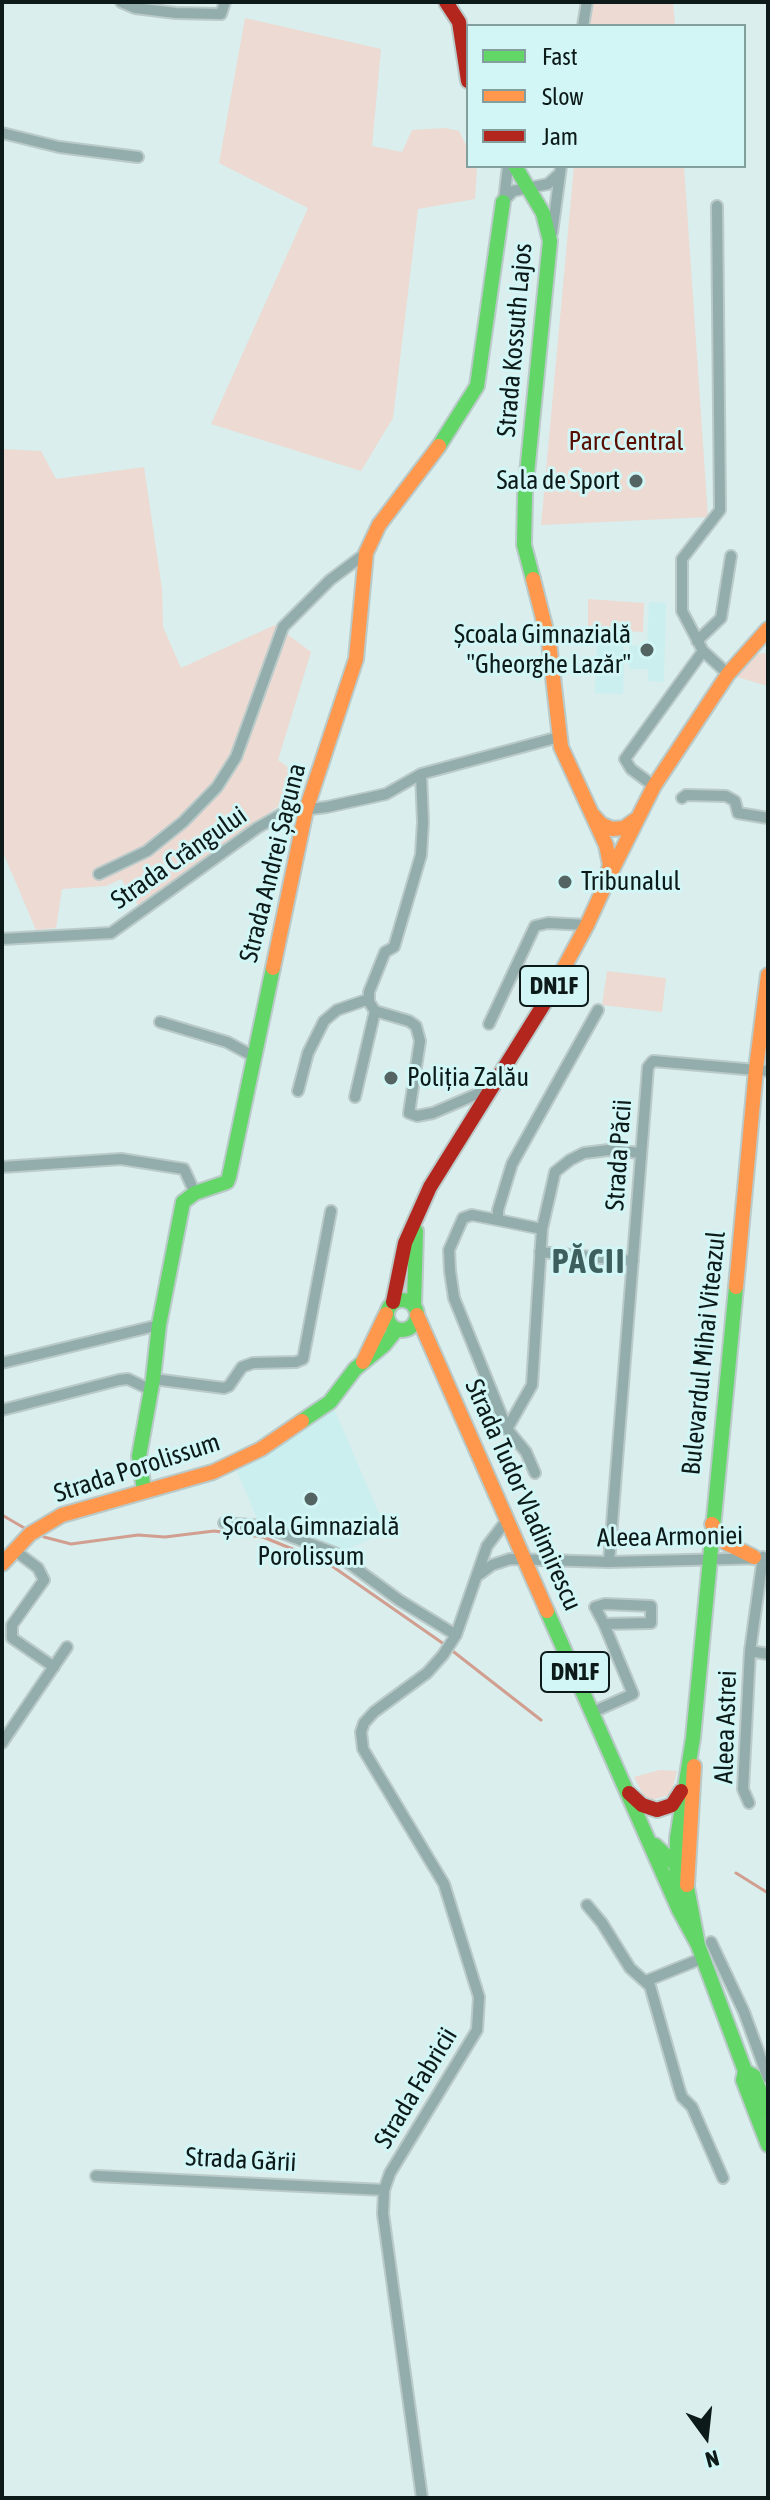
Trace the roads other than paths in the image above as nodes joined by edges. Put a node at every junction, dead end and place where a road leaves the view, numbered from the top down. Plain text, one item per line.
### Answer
1 (121, 2) edge
2 (225, 2) edge
3 (446, 2) edge
4 (587, 2) edge
5 (583, 24) edge
6 (466, 68) edge
7 (2, 133) edge
8 (138, 157) dead end
9 (508, 168) edge
10 (516, 168) edge
11 (561, 169) edge
12 (528, 188) junction
13 (503, 202) junction
14 (717, 206) dead end
15 (550, 250) junction
16 (366, 553) junction
17 (731, 556) dead end
18 (768, 620) edge
19 (764, 639) edge
20 (700, 646) junction
21 (728, 674) junction
22 (559, 737) junction
23 (421, 774) junction
24 (654, 786) junction
25 (682, 798) dead end
26 (586, 806) junction
27 (306, 810) junction
28 (768, 818) edge
29 (635, 820) junction
30 (601, 834) junction
31 (624, 841) junction
32 (99, 874) dead end
33 (608, 878) junction
34 (587, 925) junction
35 (2, 939) edge
36 (768, 975) edge
37 (369, 999) junction
38 (598, 1010) dead end
39 (375, 1011) junction
40 (160, 1022) dead end
41 (489, 1024) dead end
42 (253, 1056) junction
43 (762, 1070) edge
44 (491, 1088) junction
45 (298, 1091) dead end
46 (355, 1097) dead end
47 (641, 1153) junction
48 (2, 1167) edge
49 (195, 1193) junction
50 (420, 1207) junction
51 (331, 1211) dead end
52 (498, 1220) junction
53 (542, 1229) junction
54 (540, 1252) junction
55 (633, 1261) junction
56 (390, 1308) junction
57 (416, 1310) junction
58 (159, 1325) junction
59 (399, 1330) junction
60 (432, 1351) junction
61 (362, 1362) junction
62 (2, 1363) edge
63 (152, 1384) junction
64 (2, 1410) edge
65 (507, 1429) junction
66 (535, 1473) dead end
67 (144, 1490) junction
68 (506, 1521) junction
69 (224, 1523) dead end
70 (712, 1524) junction
71 (14, 1550) junction
72 (762, 1557) edge
73 (524, 1559) junction
74 (708, 1559) junction
75 (609, 1562) junction
76 (2, 1564) edge
77 (476, 1578) junction
78 (604, 1624) junction
79 (454, 1638) junction
80 (67, 1647) dead end
81 (750, 1651) junction
82 (768, 1654) edge
83 (54, 1667) junction
84 (593, 1712) junction
85 (693, 1738) junction
86 (2, 1743) edge
87 (683, 1787) junction
88 (628, 1792) junction
89 (749, 1803) dead end
90 (647, 1834) junction
91 (688, 1851) junction
92 (672, 1861) junction
93 (688, 1888) junction
94 (587, 1905) dead end
95 (679, 1910) junction
96 (704, 1949) junction
97 (646, 1981) junction
98 (745, 2071) junction
99 (768, 2078) edge
100 (768, 2112) edge
101 (768, 2145) edge
102 (96, 2176) dead end
103 (723, 2178) dead end
104 (384, 2190) junction
105 (422, 2498) edge

1 - 2 street
3 - 6 main road
4 - 5 street
7 - 8 street
9 - 13 street, Strada Andrei Șaguna
10 - 12 main road, Strada Kossuth Lajos
11 - 12 street
11 - 15 street
12 - 13 street
12 - 15 main road, Strada Kossuth Lajos
13 - 16 main road, Strada Andrei Șaguna
14 - 20 street
15 - 22 main road, Strada Kossuth Lajos
16 - 27 main road, Strada Andrei Șaguna
16 - 32 street
17 - 20 street
18 - 19 main road, Strada Tudor Vladimirescu
19 - 21 main road, Strada Tudor Vladimirescu
20 - 21 street
20 - 24 street
21 - 24 main road, Strada Tudor Vladimirescu
22 - 23 street, Strada Crângului
22 - 26 main road, Strada Kossuth Lajos
23 - 27 street, Strada Crângului
23 - 37 street
24 - 29 main road, Strada Tudor Vladimirescu
25 - 28 street
26 - 29 main road
26 - 30 main road, Strada Kossuth Lajos
27 - 35 street, Strada Crângului
27 - 42 main road, Strada Andrei Șaguna
29 - 31 main road, Strada Tudor Vladimirescu
30 - 31 main road
30 - 33 main road, Strada Kossuth Lajos
31 - 33 main road, Strada Tudor Vladimirescu
33 - 34 main road, Strada Tudor Vladimirescu / DN1F
34 - 41 street
34 - 44 main road, Strada Tudor Vladimirescu / DN1F
36 - 43 main road, Bulevardul Mihai Viteazul
37 - 39 street
37 - 45 street
38 - 52 street
39 - 44 street
39 - 46 street
40 - 42 street
42 - 49 main road, Strada Andrei Șaguna
43 - 47 street, Strada Păcii
43 - 70 main road, Bulevardul Mihai Viteazul
44 - 50 main road, Strada Tudor Vladimirescu / DN1F
47 - 53 street
47 - 55 street, Strada Păcii
48 - 49 street
49 - 58 main road
50 - 56 main road, Strada Tudor Vladimirescu / DN1F
50 - 57 main road, Strada Tudor Vladimirescu / DN1F
51 - 63 street
52 - 53 street
52 - 65 street
53 - 54 street
54 - 55 street
54 - 65 street
55 - 75 street, Strada Păcii
56 - 57 main road
56 - 59 main road
56 - 61 main road, Strada Porolissum
57 - 59 main road
57 - 60 main road, Strada Tudor Vladimirescu / DN1F
58 - 62 street
58 - 63 main road
59 - 60 main road
59 - 61 main road, Strada Porolissum
60 - 68 main road, Strada Tudor Vladimirescu / DN1F
61 - 67 main road, Strada Porolissum
63 - 64 street
63 - 67 main road
65 - 66 street
67 - 71 main road, Strada Porolissum
68 - 73 main road, Strada Tudor Vladimirescu / DN1F
68 - 77 street, Strada Fabricii
69 - 79 street
70 - 72 main road
70 - 74 main road, Bulevardul Mihai Viteazul
71 - 76 main road, Strada Porolissum
71 - 83 street
72 - 74 street, Aleea Armoniei
72 - 81 street, Aleea Astrei
73 - 75 street, Aleea Armoniei
73 - 77 street
73 - 84 main road, Strada Tudor Vladimirescu / DN1F
74 - 75 street, Aleea Armoniei
74 - 85 main road, Bulevardul Mihai Viteazul
77 - 79 street, Strada Fabricii
78 - 78 street
78 - 84 street
79 - 104 street, Strada Fabricii
80 - 83 street
81 - 82 street, Aleea Astrei
81 - 89 street, Aleea Astrei
83 - 86 street
84 - 88 main road, Strada Tudor Vladimirescu / DN1F
85 - 87 main road, Bulevardul Mihai Viteazul
85 - 91 main road, Bulevardul Mihai Viteazul / DN1F
87 - 88 main road
87 - 92 main road, Bulevardul Mihai Viteazul
88 - 90 main road, Strada Tudor Vladimirescu / DN1F
90 - 92 main road, Strada Tudor Vladimirescu / DN1F
90 - 95 main road, Strada Tudor Vladimirescu / DN1F
91 - 92 main road
91 - 93 main road, Bulevardul Mihai Viteazul / DN1F
92 - 93 main road, Strada Tudor Vladimirescu / DN1F
92 - 95 main road, Bulevardul Mihai Viteazul
93 - 96 main road, Bulevardul Mihai Viteazul / DN1F
94 - 97 street
95 - 96 main road, Bulevardul Mihai Viteazul
96 - 97 street
96 - 98 main road, Bulevardul Mihai Viteazul / DN1F
96 - 99 street
97 - 103 street
98 - 100 main road, Bulevardul Mihai Viteazul / DN1F
98 - 101 main road, Bulevardul Mihai Viteazul / DN1F
102 - 104 street, Strada Gării
104 - 105 street, Strada Fabricii

